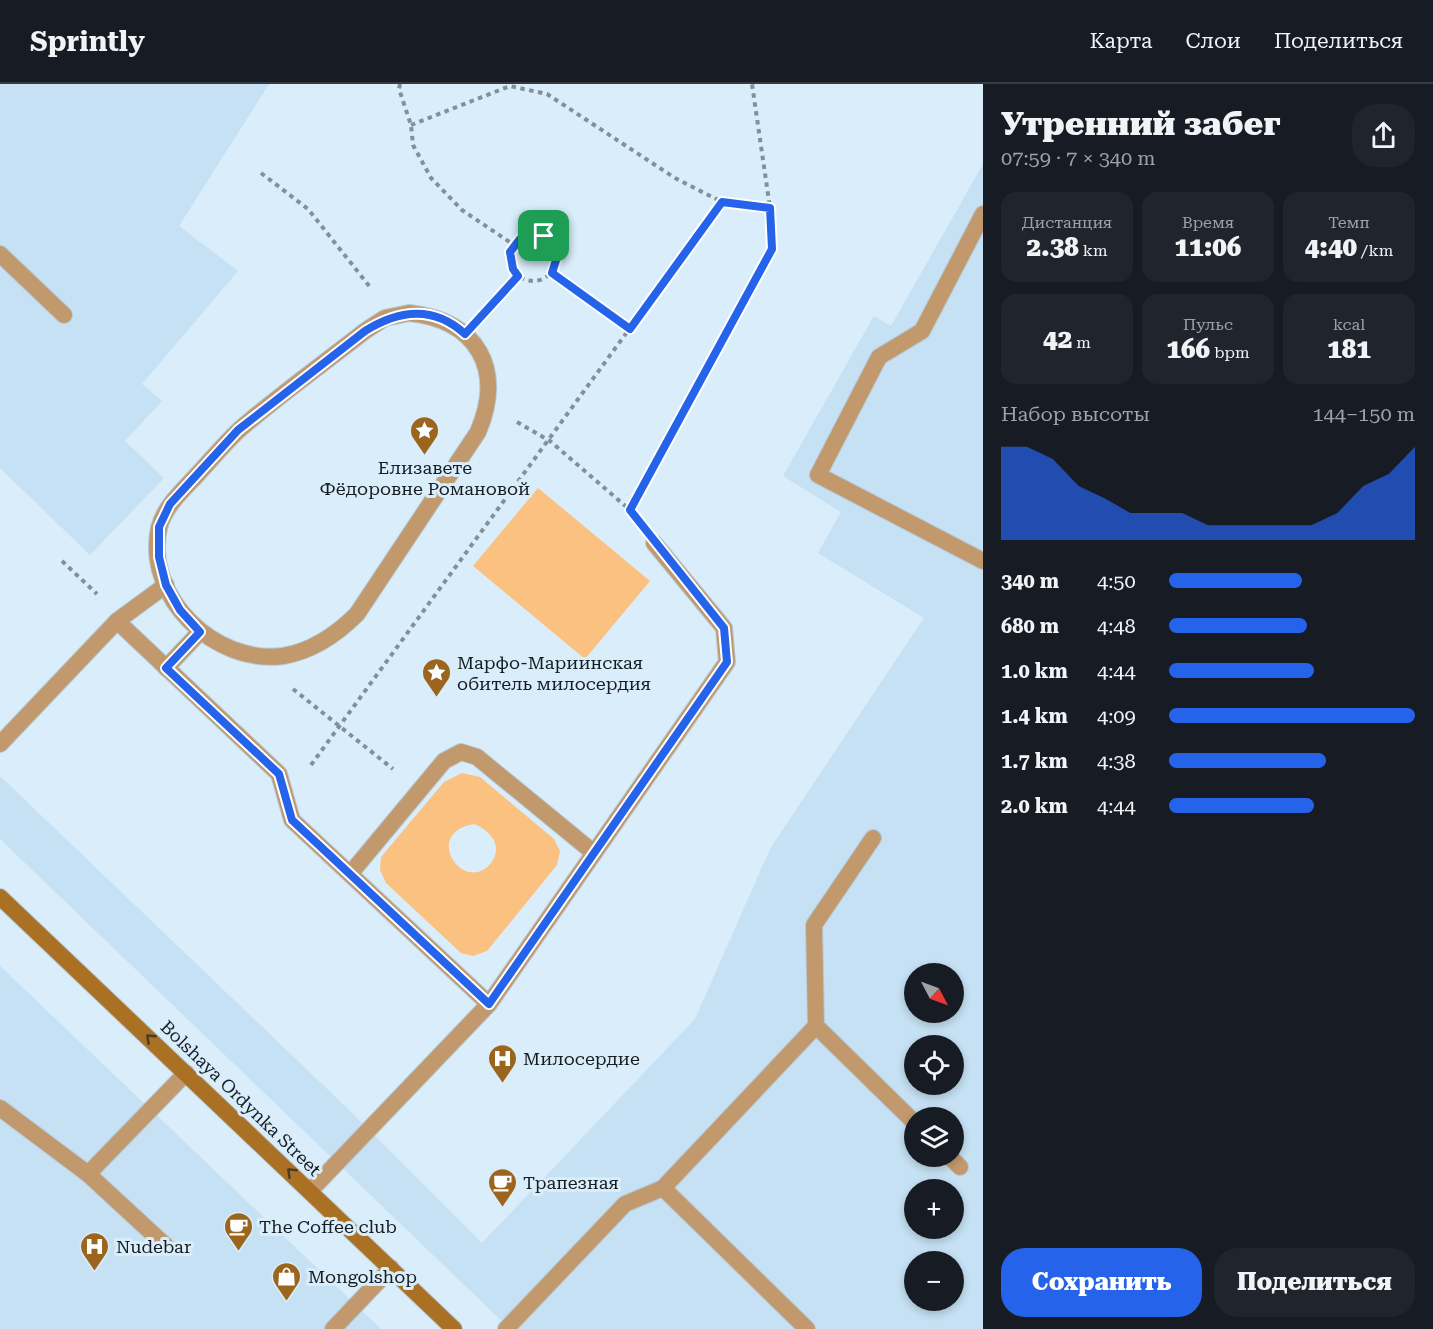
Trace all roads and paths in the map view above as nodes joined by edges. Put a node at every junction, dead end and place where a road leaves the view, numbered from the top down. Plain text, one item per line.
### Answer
1 (400, 84) edge
2 (752, 84) edge
3 (510, 85) edge
4 (411, 125) junction
5 (261, 173) dead end
6 (722, 202) junction
7 (770, 208) junction
8 (983, 214) edge
9 (514, 245) junction
10 (0, 254) edge
11 (552, 273) junction
12 (518, 276) junction
13 (64, 315) dead end
14 (393, 316) junction
15 (630, 329) junction
16 (465, 334) junction
17 (487, 410) junction
18 (550, 441) junction
19 (630, 510) junction
20 (654, 543) joint
21 (62, 561) dead end
22 (983, 561) edge
23 (166, 585) junction
24 (117, 621) junction
25 (200, 632) junction
26 (267, 655) junction
27 (166, 668) junction
28 (339, 726) junction
29 (0, 744) edge
30 (279, 774) junction
31 (419, 790) junction
32 (873, 838) dead end
33 (594, 853) junction
34 (350, 874) junction
35 (0, 897) edge
36 (489, 1004) junction
37 (816, 1026) junction
38 (186, 1072) junction
39 (0, 1108) edge
40 (904, 1112) edge
41 (88, 1174) junction
42 (663, 1188) junction
43 (310, 1191) junction
44 (166, 1246) dead end
45 (392, 1268) junction
46 (333, 1329) edge
47 (454, 1329) edge
48 (506, 1329) edge
49 (807, 1329) edge

1 - 4 path
2 - 7 path
3 - 4 path
3 - 6 path
4 - 9 path
5 - 14 path
6 - 7 path
6 - 15 path
7 - 19 path
8 - 22 lane
9 - 11 path
9 - 12 path
10 - 13 lane
11 - 12 path
11 - 15 path
12 - 16 path
14 - 16 lane
14 - 23 lane
15 - 18 path
16 - 17 lane
17 - 18 path
17 - 26 lane
18 - 19 path
18 - 28 path
19 - 20 path
20 - 33 lane
21 - 24 path
23 - 24 lane
23 - 25 lane
24 - 27 lane
24 - 29 lane
25 - 26 lane
25 - 27 lane
26 - 28 path
27 - 30 lane
28 - 30 path
28 - 31 path
30 - 34 lane
31 - 33 lane
31 - 34 lane
32 - 37 lane
33 - 36 lane
34 - 36 lane
38 -> 35 main road, Bolshaya Ordynka Street
36 - 43 lane
37 - 40 lane
37 - 42 lane
38 - 41 lane
43 -> 38 main road, Bolshaya Ordynka Street
39 - 41 lane
41 - 44 lane
42 - 48 lane
42 - 49 lane
43 - 45 main road, Bolshaya Ordynka Street
45 - 46 lane
45 - 47 main road, Bolshaya Ordynka Street

